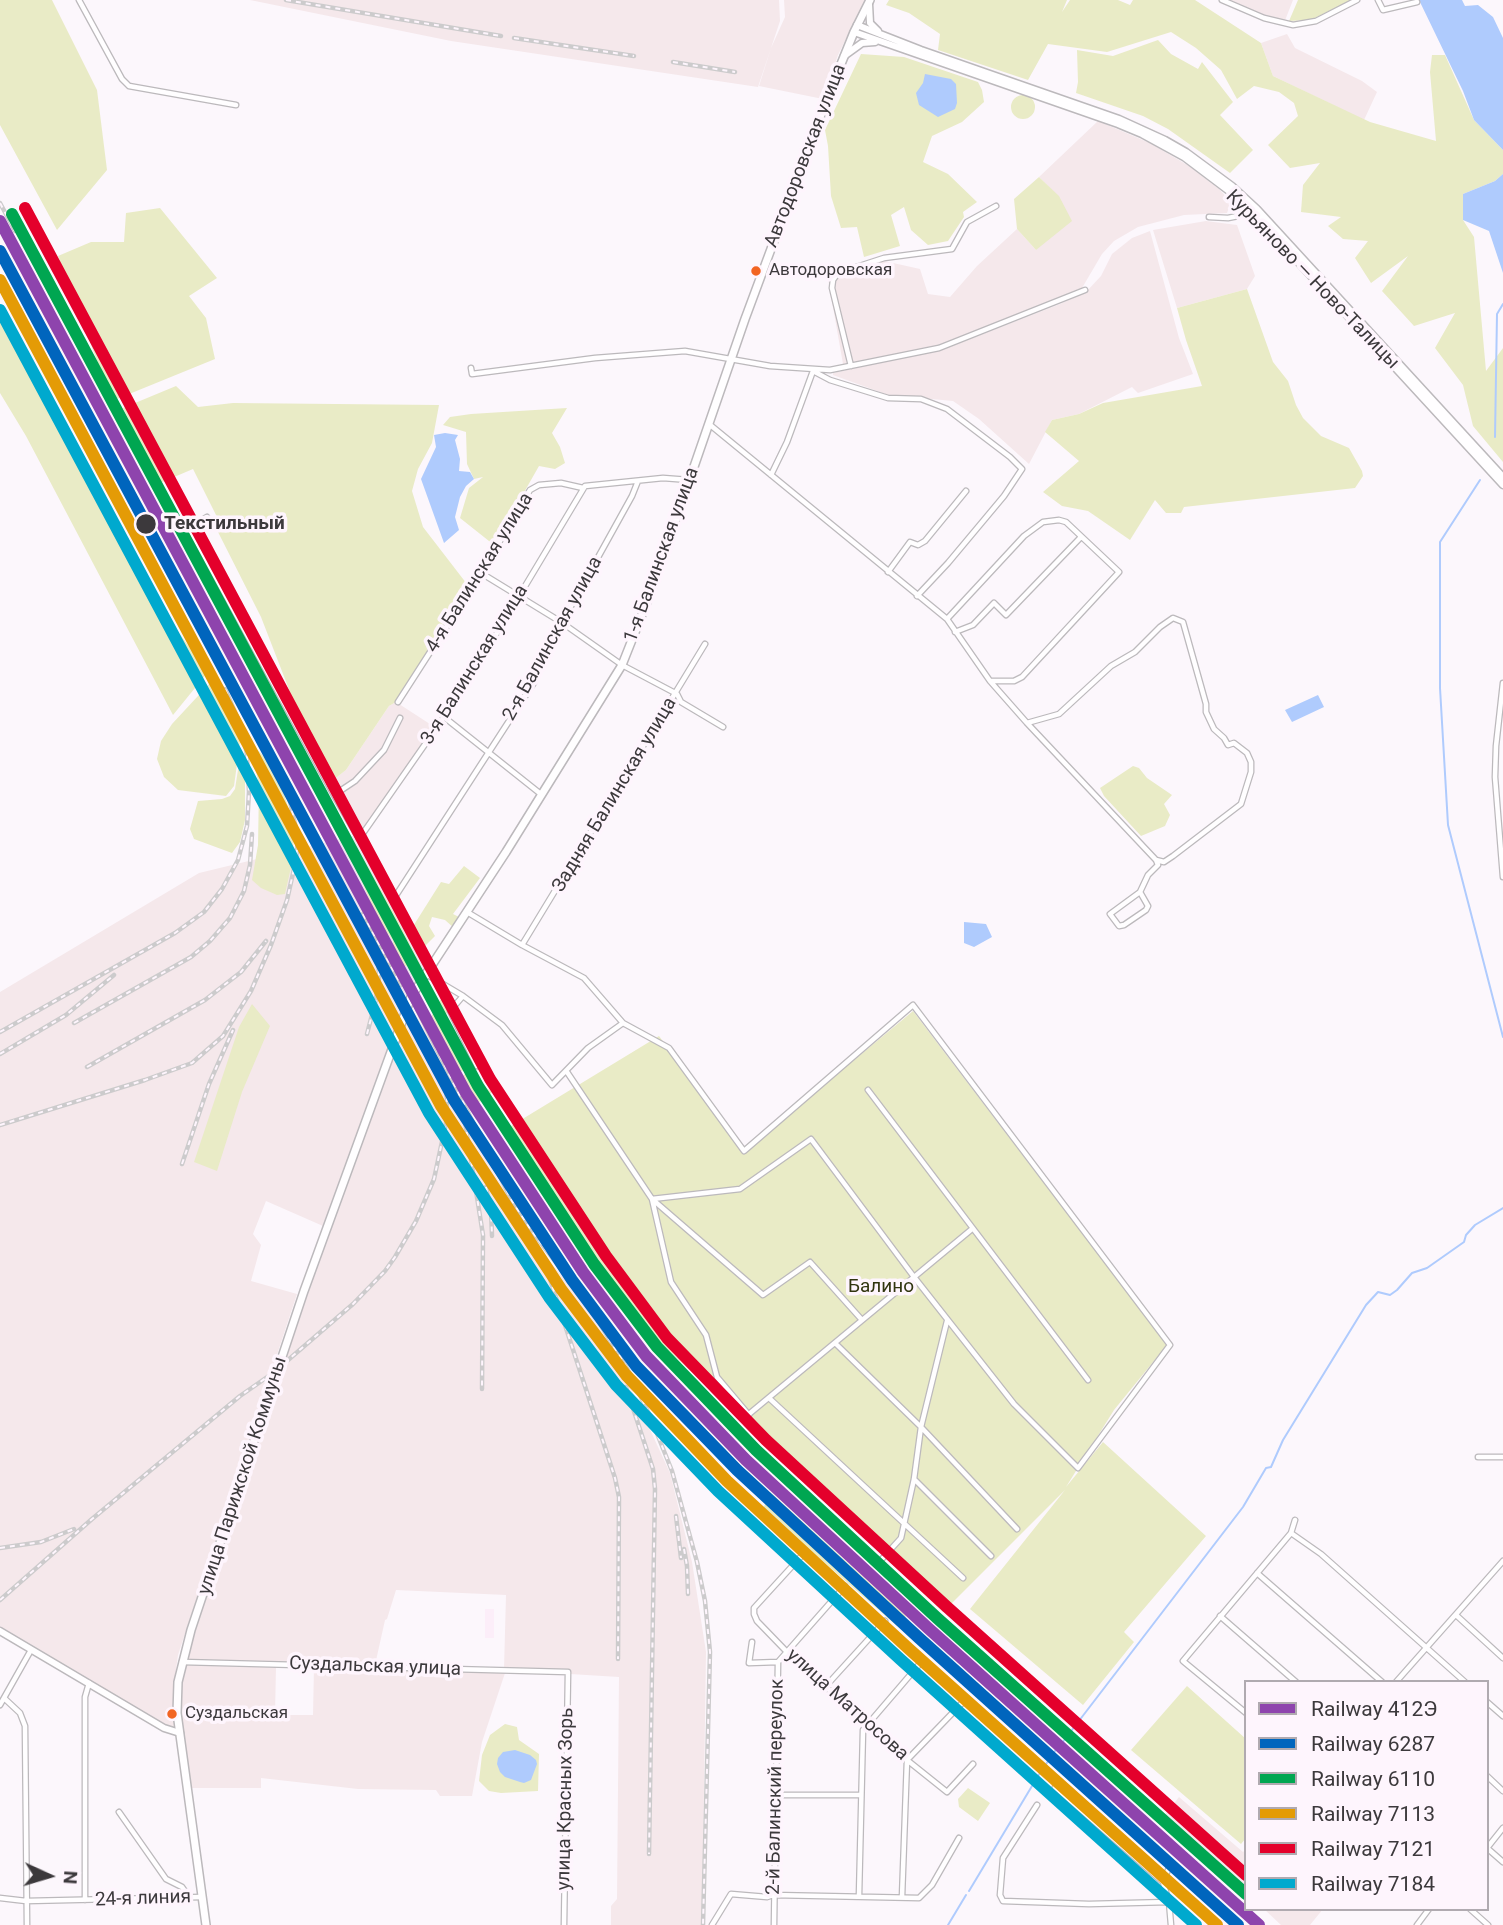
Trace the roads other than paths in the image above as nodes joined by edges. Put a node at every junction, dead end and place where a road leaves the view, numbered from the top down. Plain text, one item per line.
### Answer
1 (79, 0) edge
2 (870, 0) edge
3 (1222, 0) edge
4 (1357, 0) edge
5 (1378, 0) edge
6 (1417, 2) dead end
7 (855, 29) junction
8 (882, 38) junction
9 (843, 57) junction
10 (236, 105) dead end
11 (996, 206) dead end
12 (1253, 213) junction
13 (1209, 217) dead end
14 (1085, 290) dead end
15 (732, 360) junction
16 (850, 366) junction
17 (471, 368) dead end
18 (813, 370) junction
19 (709, 424) junction
20 (771, 474) junction
21 (1503, 477) edge
22 (638, 481) junction
23 (690, 481) junction
24 (1503, 485) edge
25 (584, 487) junction
26 (965, 491) dead end
27 (210, 522) dead end
28 (1081, 537) junction
29 (888, 572) junction
30 (481, 573) junction
31 (519, 596) junction
32 (917, 596) junction
33 (947, 619) junction
34 (561, 622) junction
35 (955, 632) junction
36 (705, 644) dead end
37 (622, 665) junction
38 (990, 681) junction
39 (1503, 683) edge
40 (677, 694) junction
41 (398, 702) dead end
42 (444, 717) junction
43 (400, 718) dead end
44 (1027, 723) junction
45 (723, 727) dead end
46 (1496, 746) junction
47 (1503, 749) edge
48 (489, 752) junction
49 (334, 795) junction
50 (542, 795) junction
51 (1496, 809) junction
52 (1503, 813) edge
53 (359, 839) junction
54 (1502, 853) edge
55 (1156, 860) junction
56 (1503, 877) edge
57 (1140, 892) junction
58 (393, 900) junction
59 (467, 912) junction
60 (522, 945) junction
61 (431, 965) junction
62 (426, 973) junction
63 (463, 996) junction
64 (623, 1023) junction
65 (477, 1066) dead end
66 (567, 1072) junction
67 (868, 1090) dead end
68 (652, 1199) junction
69 (972, 1229) junction
70 (914, 1277) junction
71 (862, 1320) junction
72 (947, 1320) junction
73 (835, 1343) junction
74 (1088, 1380) dead end
75 (769, 1398) junction
76 (749, 1415) junction
77 (743, 1419) dead end
78 (921, 1427) junction
79 (1478, 1457) dead end
80 (1503, 1457) edge
81 (914, 1479) junction
82 (1295, 1520) dead end
83 (905, 1523) junction
84 (1017, 1529) dead end
85 (1291, 1533) junction
86 (806, 1551) dead end
87 (991, 1556) dead end
88 (882, 1559) dead end
89 (1502, 1564) edge
90 (1257, 1573) junction
91 (962, 1578) dead end
92 (845, 1586) dead end
93 (1220, 1616) junction
94 (1454, 1617) junction
95 (885, 1621) dead end
96 (0, 1631) edge
97 (752, 1642) dead end
98 (1427, 1648) junction
99 (32, 1649) junction
100 (787, 1652) junction
101 (1503, 1658) edge
102 (923, 1660) dead end
103 (181, 1662) junction
104 (778, 1662) junction
105 (568, 1672) joint
106 (1294, 1680) edge
107 (1380, 1680) edge
108 (1398, 1680) edge
109 (1463, 1680) edge
110 (89, 1683) junction
111 (827, 1686) junction
112 (4, 1698) junction
113 (966, 1699) dead end
114 (1489, 1704) edge
115 (0, 1705) edge
116 (1244, 1711) edge
117 (1503, 1716) edge
118 (867, 1724) junction
119 (180, 1733) junction
120 (907, 1760) junction
121 (973, 1763) dead end
122 (1489, 1778) edge
123 (1055, 1787) dead end
124 (1503, 1791) edge
125 (776, 1795) junction
126 (861, 1795) junction
127 (1037, 1805) dead end
128 (119, 1812) dead end
129 (1503, 1828) edge
130 (959, 1838) dead end
131 (1489, 1846) edge
132 (1489, 1850) edge
133 (1503, 1862) edge
134 (1168, 1870) dead end
135 (1163, 1882) junction
136 (774, 1895) junction
137 (859, 1896) junction
138 (202, 1897) junction
139 (902, 1897) junction
140 (0, 1898) edge
141 (189, 1898) junction
142 (85, 1900) junction
143 (26, 1901) junction
144 (1169, 1902) junction
145 (1472, 1911) edge
146 (27, 1925) edge
147 (205, 1925) edge
148 (564, 1925) edge
149 (712, 1925) edge
150 (774, 1925) edge
151 (1171, 1925) edge
152 (1488, 1925) edge

1 - 10 street
2 - 7 main road, Автодоровская улица
2 - 8 main road
3 - 4 street
5 - 6 street
7 - 8 main road, Курьяново — Ново-Талицы
7 - 9 main road, Автодоровская улица
8 - 9 main road
8 - 12 main road, Курьяново — Ново-Талицы
8 - 21 main road, Курьяново — Ново-Талицы
9 - 15 main road, Автодоровская улица
11 - 16 street
12 - 13 street
12 - 24 main road, Курьяново — Ново-Талицы
14 - 16 street
15 - 17 street
15 - 18 street
15 - 19 main road, Автодоровская улица
16 - 18 street
18 - 20 street
18 - 32 street
19 - 20 street
19 - 23 main road, 1-я Балинская улица
20 - 29 street
22 - 23 street, 4-я Балинская улица
22 - 25 street, 4-я Балинская улица
22 - 34 street, 2-я Балинская улица
23 - 37 main road, 1-я Балинская улица
25 - 30 street, 4-я Балинская улица
25 - 31 street, 3-я Балинская улица
26 - 29 street
27 - 49 street
28 - 33 street
28 - 35 street
28 - 38 street
29 - 32 street
30 - 31 street
30 - 41 street, 4-я Балинская улица
31 - 34 street
31 - 42 street, 3-я Балинская улица
32 - 33 street
33 - 35 street
34 - 37 street
34 - 48 street, 2-я Балинская улица
35 - 38 street
36 - 40 street, Задняя Балинская улица
37 - 40 street
37 - 50 main road, 1-я Балинская улица
38 - 44 street
39 - 46 street
40 - 45 street
40 - 60 street, Задняя Балинская улица
42 - 48 street
42 - 53 street, 3-я Балинская улица
43 - 49 street
44 - 55 street
44 - 55 street
46 - 47 street
46 - 51 street
48 - 50 street
48 - 58 street, 2-я Балинская улица
49 - 53 street
50 - 59 main road, 1-я Балинская улица
51 - 52 street
51 - 54 street
53 - 58 street
54 - 56 street
55 - 57 street
57 - 57 street
58 - 61 street
59 - 60 street
59 - 61 main road, 1-я Балинская улица
60 - 64 street
61 - 62 main road, 1-я Балинская улица
62 - 63 street
62 - 103 main road, улица Парижской Коммуны
63 - 65 street
63 - 66 street
64 - 66 street
64 - 72 street
66 - 68 street
67 - 69 street
68 - 70 street
68 - 71 street
68 - 76 street
69 - 70 street
69 - 74 street
70 - 71 street
70 - 72 street
71 - 73 street
72 - 78 street
73 - 75 street
73 - 78 street
75 - 76 street
75 - 83 street
76 - 77 street
78 - 81 street
78 - 84 street
79 - 80 street
81 - 83 street
81 - 87 street
82 - 85 street
83 - 88 street
83 - 91 street
85 - 90 street
85 - 98 street
86 - 100 street, улица Матросова
89 - 94 street
90 - 93 street
90 - 107 street
92 - 100 street, 2-й Балинский переулок
93 - 106 street
93 - 116 street
94 - 98 street
94 - 101 street
95 - 111 street
96 - 99 main road
97 - 104 street
98 - 108 street
98 - 109 street
99 - 110 main road
99 - 112 street
100 - 104 street, 2-й Балинский переулок
100 - 111 street, улица Матросова
102 - 118 street
103 - 105 street, Суздальская улица
103 - 119 main road, улица Парижской Коммуны
104 - 125 street, 2-й Балинский переулок
105 - 148 street, улица Красных Зорь
110 - 119 main road
110 - 142 street
111 - 118 street, улица Матросова
112 - 115 street
112 - 143 street
113 - 120 street
114 - 117 street
118 - 120 street, улица Матросова
118 - 126 street
119 - 138 main road, улица Парижской Коммуны
120 - 121 street, улица Матросова
120 - 139 street
122 - 124 street
123 - 135 street
125 - 126 street
125 - 136 street, 2-й Балинский переулок
126 - 137 street
127 - 144 street
128 - 141 street
129 - 131 street
130 - 139 street
132 - 133 street
134 - 135 street
135 - 144 street
136 - 137 street
136 - 149 street
136 - 150 street, 2-й Балинский переулок
137 - 139 street
138 - 141 street, 24-я линия
138 - 147 main road, улица Парижской Коммуны
140 - 143 street, 24-я линия
141 - 142 street, 24-я линия
142 - 143 street, 24-я линия
143 - 146 street
144 - 151 street
145 - 152 street

